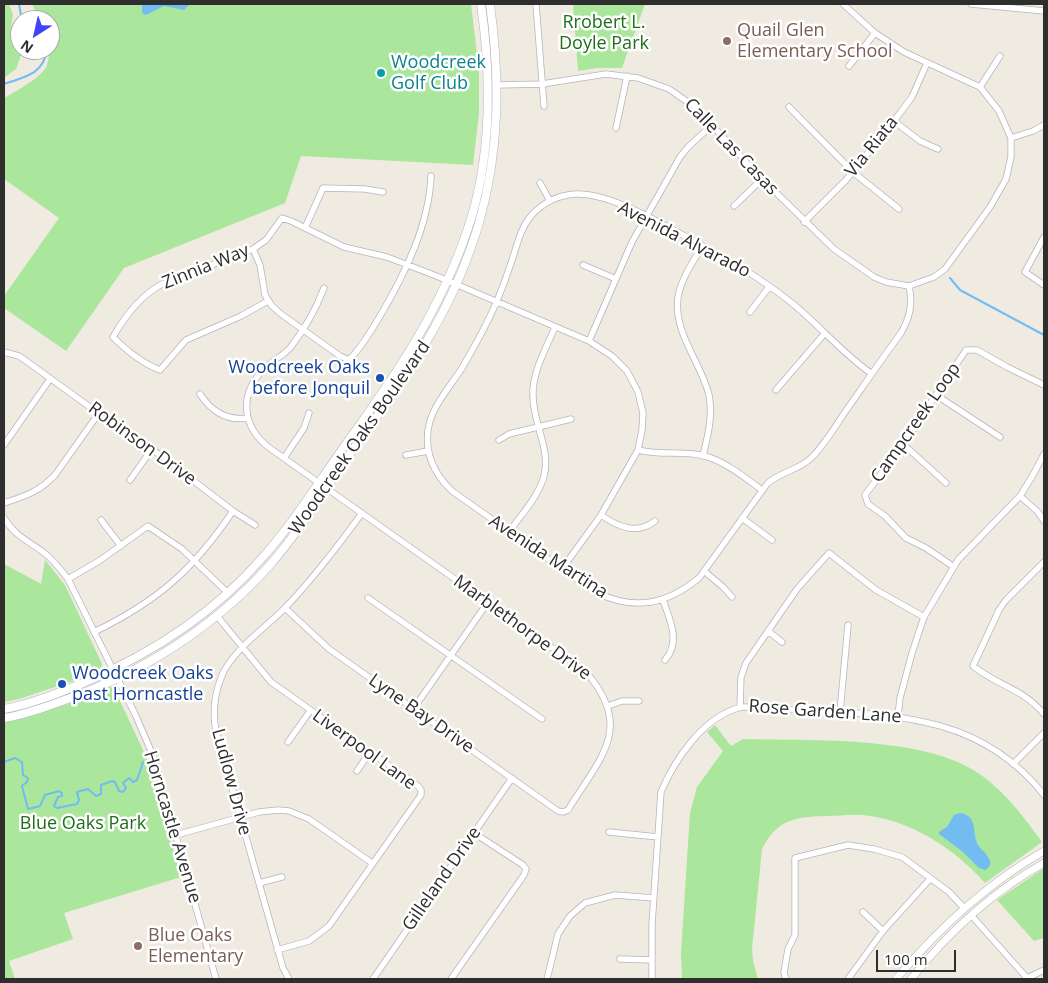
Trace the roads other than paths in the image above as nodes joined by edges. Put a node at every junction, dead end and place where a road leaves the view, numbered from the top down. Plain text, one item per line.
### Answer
1 (481, 4) edge
2 (490, 4) edge
3 (536, 4) edge
4 (843, 4) edge
5 (971, 4) edge
6 (985, 4) edge
7 (1044, 11) edge
8 (875, 33) junction
9 (1000, 56) dead end
10 (927, 63) junction
11 (849, 66) dead end
12 (627, 76) junction
13 (542, 84) junction
14 (498, 85) junction
15 (488, 86) junction
16 (980, 87) junction
17 (544, 106) dead end
18 (789, 108) dead end
19 (894, 121) junction
20 (1044, 124) edge
21 (712, 125) junction
22 (616, 128) dead end
23 (1011, 138) junction
24 (938, 149) dead end
25 (853, 172) junction
26 (431, 176) dead end
27 (762, 179) junction
28 (540, 183) dead end
29 (383, 192) dead end
30 (550, 201) junction
31 (734, 206) dead end
32 (899, 209) dead end
33 (646, 216) junction
34 (804, 222) junction
35 (305, 228) junction
36 (1044, 237) edge
37 (702, 246) junction
38 (254, 249) junction
39 (407, 264) junction
40 (583, 265) dead end
41 (616, 279) junction
42 (448, 280) junction
43 (457, 284) junction
44 (1044, 285) edge
45 (909, 286) junction
46 (769, 287) junction
47 (324, 288) dead end
48 (268, 301) junction
49 (496, 301) junction
50 (750, 312) dead end
51 (555, 327) junction
52 (302, 329) junction
53 (825, 334) junction
54 (589, 342) junction
55 (4, 352) edge
56 (872, 374) junction
57 (50, 379) junction
58 (1044, 385) edge
59 (776, 390) dead end
60 (200, 394) dead end
61 (936, 395) junction
62 (99, 413) junction
63 (309, 413) dead end
64 (248, 418) junction
65 (571, 419) dead end
66 (537, 426) junction
67 (4, 432) edge
68 (10, 437) junction
69 (1000, 437) dead end
70 (499, 440) dead end
71 (903, 444) junction
72 (4, 445) edge
73 (152, 449) junction
74 (638, 450) junction
75 (428, 452) junction
76 (1044, 454) edge
77 (406, 455) dead end
78 (704, 456) junction
79 (284, 458) junction
80 (130, 480) dead end
81 (319, 483) junction
82 (946, 483) dead end
83 (327, 488) junction
84 (762, 490) junction
85 (1020, 496) junction
86 (4, 503) edge
87 (233, 512) junction
88 (362, 513) junction
89 (601, 515) junction
90 (4, 518) edge
91 (742, 518) junction
92 (101, 520) dead end
93 (655, 521) dead end
94 (1044, 521) edge
95 (255, 525) dead end
96 (509, 532) junction
97 (772, 540) dead end
98 (120, 546) junction
99 (195, 561) junction
100 (1044, 562) edge
101 (954, 567) junction
102 (562, 569) junction
103 (704, 571) junction
104 (68, 579) junction
105 (228, 593) junction
106 (732, 597) dead end
107 (368, 598) dead end
108 (663, 600) junction
109 (488, 602) junction
110 (285, 608) junction
111 (217, 616) junction
112 (924, 617) junction
113 (848, 625) dead end
114 (768, 631) junction
115 (94, 632) junction
116 (782, 642) dead end
117 (242, 648) junction
118 (451, 655) junction
119 (665, 660) dead end
120 (113, 670) junction
121 (117, 679) junction
122 (639, 701) dead end
123 (608, 706) junction
124 (740, 707) junction
125 (414, 708) junction
126 (4, 709) edge
127 (310, 710) junction
128 (840, 712) junction
129 (1044, 714) edge
130 (898, 716) junction
131 (4, 718) edge
132 (542, 719) dead end
133 (1044, 733) edge
134 (288, 742) dead end
135 (370, 752) junction
136 (1013, 764) junction
137 (357, 771) dead end
138 (512, 778) junction
139 (1044, 795) edge
140 (563, 812) joint
141 (240, 817) junction
142 (609, 832) dead end
143 (474, 833) junction
144 (176, 835) junction
145 (658, 837) junction
146 (1044, 851) edge
147 (372, 863) junction
148 (1044, 863) edge
149 (282, 877) dead end
150 (930, 879) junction
151 (259, 883) junction
152 (654, 898) junction
153 (964, 908) junction
154 (863, 912) dead end
155 (971, 915) junction
156 (883, 931) junction
157 (277, 950) junction
158 (932, 954) junction
159 (620, 959) dead end
160 (652, 960) junction
161 (1044, 970) edge
162 (1026, 978) edge
163 (216, 979) edge
164 (290, 979) edge
165 (373, 979) edge
166 (451, 979) edge
167 (547, 979) edge
168 (652, 979) edge
169 (786, 979) edge
170 (848, 979) edge
171 (896, 979) edge
172 (911, 979) edge

1 - 15 main road, Woodcreek Oaks Boulevard
2 - 14 main road, Woodcreek Oaks Boulevard
3 - 13 street
4 - 8 street
5 - 6 street
6 - 7 street
8 - 10 street
8 - 11 street
9 - 16 street
10 - 16 street
10 - 19 street, Via Riata
12 - 13 street, Calle Las Casas
12 - 21 street, Calle Las Casas
12 - 22 street
13 - 14 street, Calle Las Casas
13 - 17 street
14 - 15 main road
14 - 43 main road, Woodcreek Oaks Boulevard
15 - 42 main road, Woodcreek Oaks Boulevard
16 - 23 street
18 - 25 street
19 - 24 street
19 - 25 street, Via Riata
20 - 23 street
21 - 27 street, Calle Las Casas
21 - 33 street
23 - 45 street
25 - 32 street
25 - 34 street, Via Riata
26 - 39 street
27 - 31 street
27 - 34 street, Calle Las Casas
28 - 30 street
29 - 35 street
30 - 33 street, Avenida Alvarado
30 - 49 street, Avenida Alvarado
33 - 37 street, Avenida Alvarado
33 - 41 street
34 - 45 street, Calle Las Casas
35 - 38 street, Zinnia Way
35 - 39 street, Zinnia Way
36 - 44 street
37 - 46 street, Avenida Alvarado
37 - 78 street
38 - 48 street
38 - 48 street, Zinnia Way
39 - 42 street, Zinnia Way
39 - 52 street
40 - 41 street
41 - 54 street
42 - 43 street, Zinnia Way
42 - 81 main road, Woodcreek Oaks Boulevard
43 - 49 street, Zinnia Way
43 - 83 main road, Woodcreek Oaks Boulevard
45 - 56 street, Avenida Martina
46 - 50 street
46 - 53 street, Avenida Alvarado
47 - 52 street
48 - 52 street
49 - 51 street, Zinnia Way
49 - 75 street, Avenida Martina
51 - 54 street, Zinnia Way
51 - 66 street
52 - 64 street
53 - 56 street, Avenida Alvarado
53 - 59 street
54 - 74 street, Zinnia Way
55 - 57 street, Robinson Drive
56 - 84 street, Avenida Martina
57 - 62 street, Robinson Drive
57 - 68 street
58 - 61 street, Campcreek Loop
60 - 64 street
61 - 69 street
61 - 71 street, Campcreek Loop
62 - 73 street, Robinson Drive
62 - 86 street
63 - 79 street
64 - 79 street, Marblethorpe Drive
65 - 66 street
66 - 70 street
66 - 96 street
67 - 68 street
68 - 72 street
71 - 82 street
71 - 101 street, Campcreek Loop
73 - 80 street
73 - 87 street, Robinson Drive
74 - 78 street
74 - 89 street
75 - 77 street
75 - 96 street, Avenida Martina
76 - 85 street
78 - 84 street
79 - 81 street, Marblethorpe Drive
81 - 83 street, Marblethorpe Drive
81 - 105 main road, Woodcreek Oaks Boulevard
83 - 88 street, Marblethorpe Drive
83 - 111 main road, Woodcreek Oaks Boulevard
84 - 91 street, Avenida Martina
85 - 94 street
85 - 101 street
87 - 95 street, Robinson Drive
87 - 99 street
88 - 109 street, Marblethorpe Drive
88 - 110 street, Ludlow Drive
89 - 93 street
89 - 102 street
90 - 104 street
91 - 97 street
91 - 103 street, Avenida Martina
92 - 98 street
96 - 102 street, Avenida Martina
98 - 99 street
98 - 104 street
99 - 105 street
99 - 115 street
100 - 129 street
101 - 112 street
102 - 108 street, Avenida Martina
103 - 106 street
103 - 108 street, Avenida Martina
104 - 115 street
105 - 120 main road, Woodcreek Oaks Boulevard
107 - 118 street
108 - 119 street
109 - 118 street
109 - 123 street, Marblethorpe Drive
110 - 117 street, Ludlow Drive
110 - 125 street, Lyne Bay Drive
111 - 117 street, Liverpool Lane
111 - 121 main road, Woodcreek Oaks Boulevard
112 - 114 street
112 - 130 street
113 - 128 street
114 - 116 street
114 - 124 street
115 - 120 street
117 - 127 street, Liverpool Lane
117 - 141 street, Ludlow Drive
118 - 125 street
118 - 132 street
120 - 121 street, Horncastle Avenue
120 - 126 main road, Woodcreek Oaks Boulevard
121 - 131 main road, Woodcreek Oaks Boulevard
121 - 144 street, Horncastle Avenue
122 - 123 street
123 - 140 street, Marblethorpe Drive
124 - 128 street, Rose Garden Lane
124 - 145 street, Rose Garden Lane
125 - 138 street, Lyne Bay Drive
127 - 134 street
127 - 135 street, Liverpool Lane
128 - 130 street, Rose Garden Lane
130 - 136 street, Rose Garden Lane
133 - 136 street
135 - 137 street
135 - 147 street, Liverpool Lane
136 - 139 street, Rose Garden Lane
138 - 140 street, Lyne Bay Drive
138 - 143 street, Gilleland Drive
141 - 144 street
141 - 147 street
141 - 151 street, Ludlow Drive
142 - 145 street
143 - 165 street, Gilleland Drive
143 - 166 street
144 - 163 street, Horncastle Avenue
145 - 152 street, Rose Garden Lane
146 - 153 street
147 - 157 street, Liverpool Lane
148 - 155 street
149 - 151 street
150 - 153 street
150 - 156 street
150 - 169 street
151 - 157 street, Ludlow Drive
152 - 160 street, Rose Garden Lane
152 - 167 street
153 - 158 street
153 - 171 street
154 - 156 street
155 - 158 street
155 - 162 street
156 - 170 street
157 - 164 street, Ludlow Drive
158 - 172 street
159 - 160 street
160 - 168 street, Rose Garden Lane
161 - 162 street

